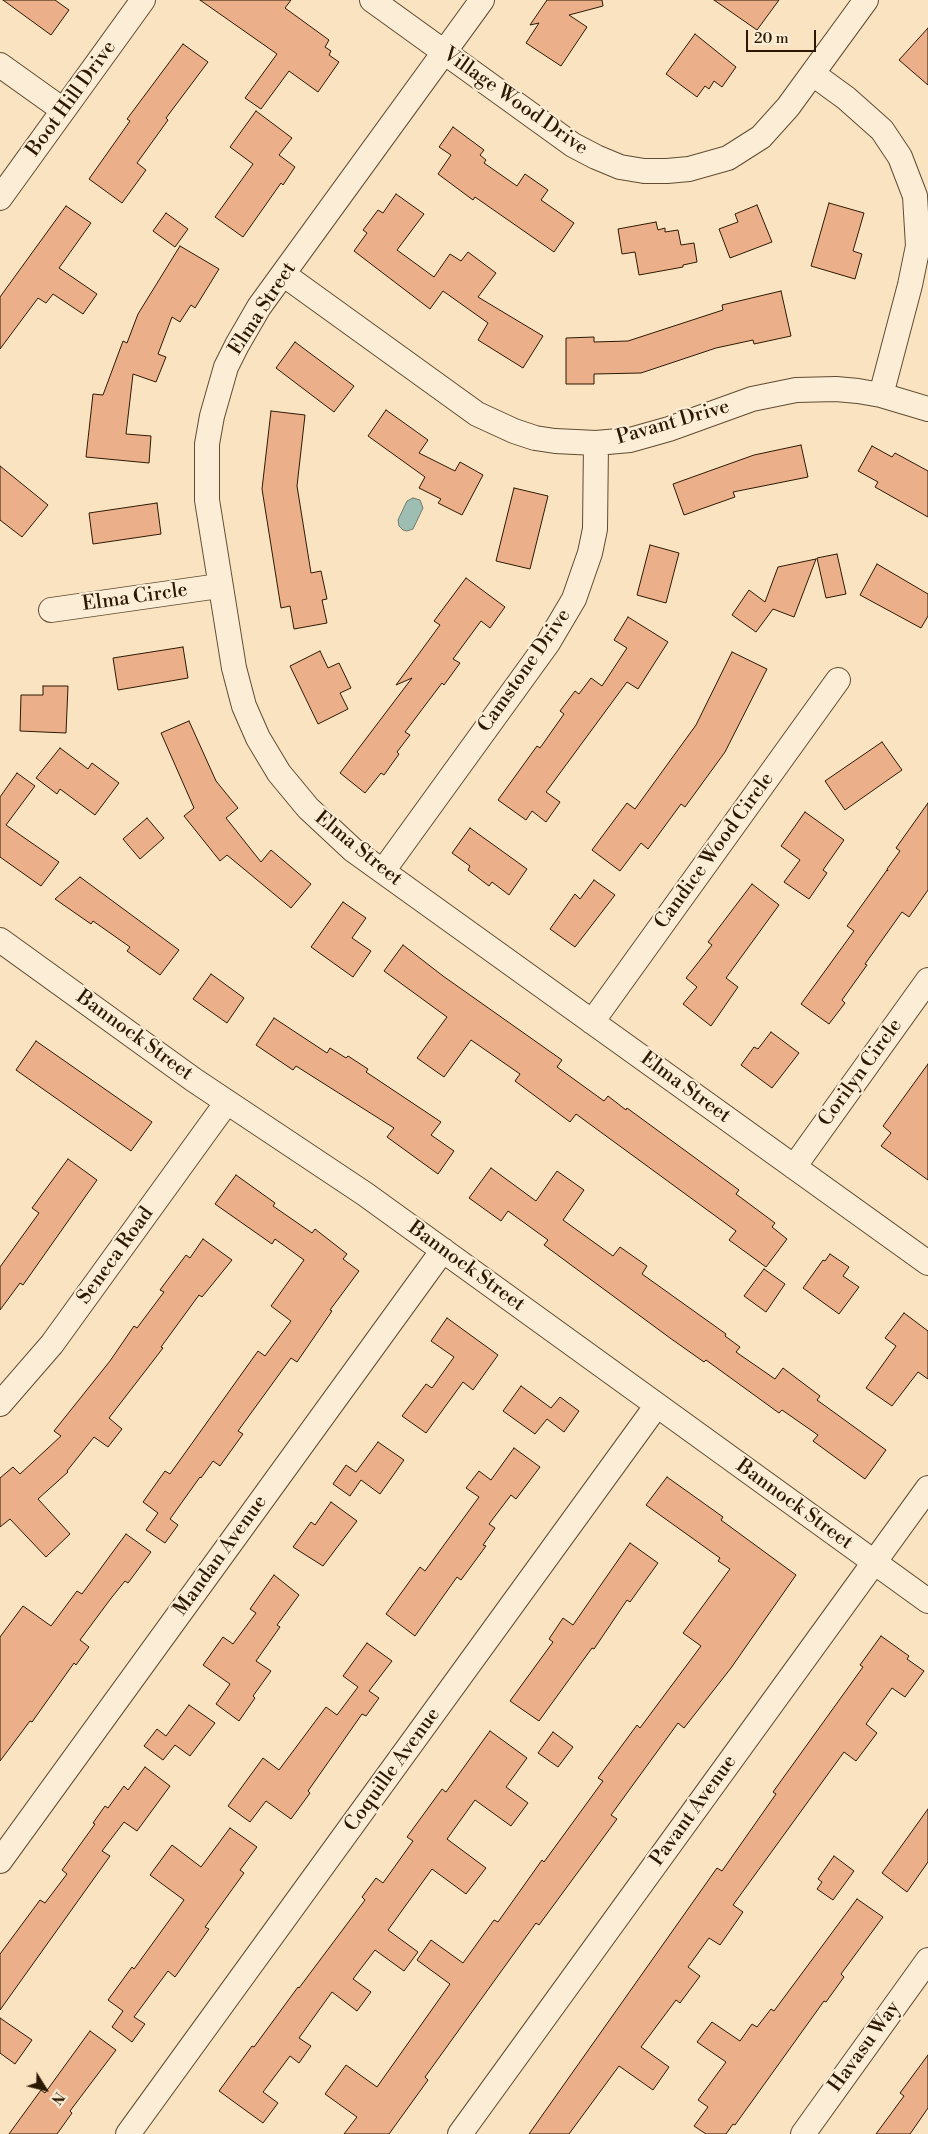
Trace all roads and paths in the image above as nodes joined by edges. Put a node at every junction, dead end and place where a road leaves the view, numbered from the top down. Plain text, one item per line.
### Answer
1 (143, 0) edge
2 (372, 0) edge
3 (482, 0) edge
4 (866, 0) edge
5 (444, 52) junction
6 (0, 65) edge
7 (813, 74) junction
8 (64, 110) junction
9 (0, 198) edge
10 (284, 274) junction
11 (881, 395) junction
12 (928, 409) edge
13 (596, 443) junction
14 (219, 586) junction
15 (51, 610) dead end
16 (838, 680) dead end
17 (383, 871) junction
18 (0, 940) edge
19 (928, 980) edge
20 (592, 1022) junction
21 (227, 1102) junction
22 (794, 1166) junction
23 (443, 1250) junction
24 (928, 1263) edge
25 (0, 1404) edge
26 (656, 1405) junction
27 (928, 1488) edge
28 (874, 1562) junction
29 (928, 1601) edge
30 (0, 1861) edge
31 (928, 1960) edge
32 (128, 2134) edge
33 (460, 2134) edge
34 (802, 2134) edge

1 - 8 street, Boot Hill Drive
2 - 5 street, Village Wood Drive
3 - 5 street, Elma Street
4 - 7 street, Village Wood Drive
5 - 7 street, Village Wood Drive
5 - 10 street, Elma Street
6 - 8 street
7 - 11 street
8 - 9 street, Boot Hill Drive
10 - 13 street, Pavant Drive
10 - 14 street, Elma Street
11 - 12 street, Pavant Drive
11 - 13 street, Pavant Drive
13 - 17 street, Camstone Drive
14 - 15 street, Elma Circle
14 - 17 street, Elma Street
16 - 20 street, Candice Wood Circle
17 - 20 street, Elma Street
18 - 21 street, Bannock Street
19 - 22 street, Corilyn Circle
20 - 22 street, Elma Street
21 - 23 street, Bannock Street
21 - 25 street, Seneca Road
22 - 24 street, Elma Street
23 - 26 street, Bannock Street
23 - 30 street, Mandan Avenue
26 - 28 street, Bannock Street
26 - 32 street, Coquille Avenue
27 - 28 street, Pavant Avenue
28 - 29 street, Bannock Street
28 - 33 street, Pavant Avenue
31 - 34 street, Havasu Way

